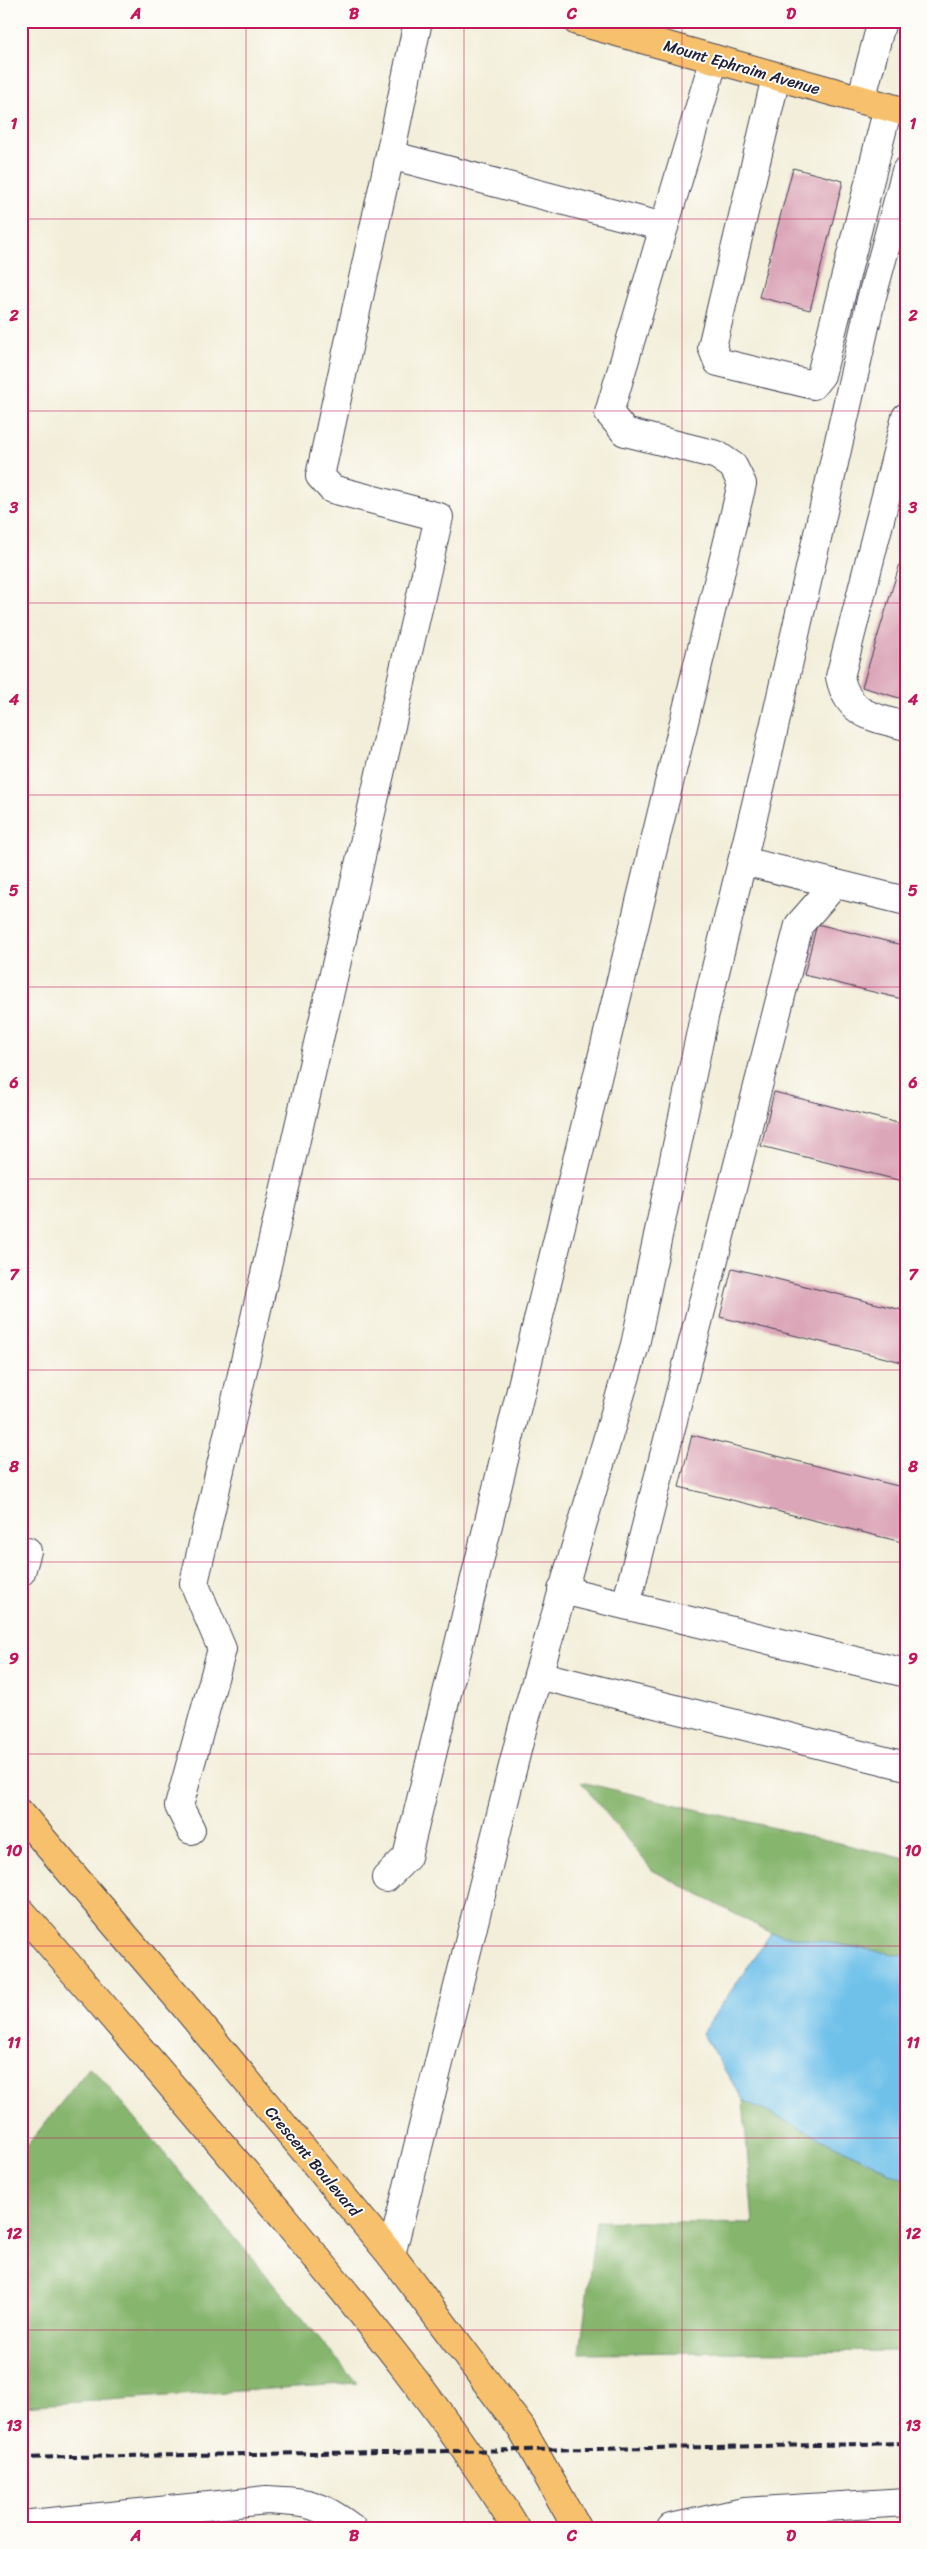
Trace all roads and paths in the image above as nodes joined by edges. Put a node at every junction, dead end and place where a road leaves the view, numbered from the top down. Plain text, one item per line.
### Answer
1 (418, 21) edge
2 (578, 21) edge
3 (882, 21) edge
4 (714, 59) junction
5 (776, 77) junction
6 (861, 100) junction
7 (897, 110) edge
8 (390, 155) junction
9 (906, 171) edge
10 (664, 227) junction
11 (906, 417) edge
12 (906, 726) edge
13 (743, 861) junction
14 (836, 884) junction
15 (906, 901) edge
16 (562, 1590) junction
17 (626, 1605) junction
18 (906, 1673) edge
19 (538, 1676) junction
20 (906, 1766) edge
21 (21, 1814) edge
22 (191, 1830) dead end
23 (386, 1878) dead end
24 (21, 1911) edge
25 (391, 2256) junction
26 (906, 2502) edge
27 (746, 2520) edge
28 (21, 2525) edge
29 (352, 2528) edge
30 (516, 2528) edge
31 (577, 2528) edge
32 (671, 2528) edge

1 - 8 street
2 - 4 main road, Mount Ephraim Avenue
3 - 6 street
4 - 5 main road, Mount Ephraim Avenue
4 - 10 street
5 - 6 main road, Mount Ephraim Avenue
5 - 7 street
6 - 7 main road, Mount Ephraim Avenue
8 - 10 street
8 - 22 street
9 - 13 street
10 - 23 street
11 - 12 street
13 - 14 street
13 - 16 street
14 - 15 street
14 - 17 street
16 - 17 street
16 - 19 street
17 - 18 street
19 - 20 street
19 - 25 street
21 - 25 main road, Crescent Boulevard
24 - 30 main road
25 - 31 main road, Crescent Boulevard
26 - 27 street
27 - 32 street
28 - 29 street

